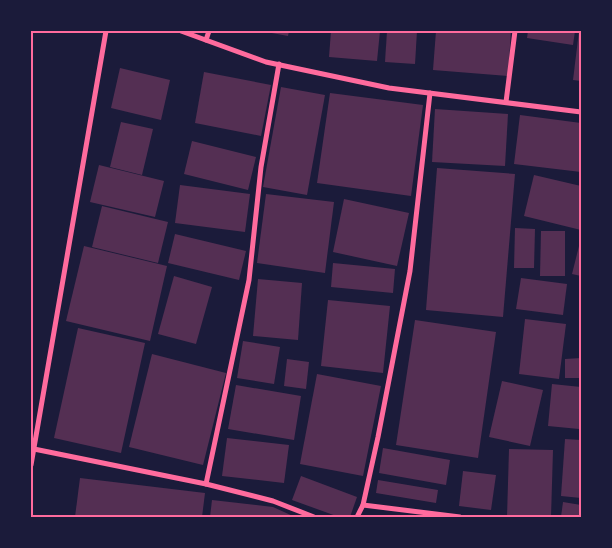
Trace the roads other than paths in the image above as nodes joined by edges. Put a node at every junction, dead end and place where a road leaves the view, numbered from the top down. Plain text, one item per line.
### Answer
1 (106, 31) edge
2 (181, 31) edge
3 (209, 31) edge
4 (515, 31) edge
5 (206, 40) junction
6 (279, 64) junction
7 (430, 93) junction
8 (506, 102) junction
9 (581, 112) edge
10 (34, 449) junction
11 (31, 465) edge
12 (206, 484) junction
13 (363, 504) junction
14 (314, 517) edge
15 (357, 517) edge
16 (460, 517) edge

1 - 10 street
2 - 5 street
3 - 5 street
4 - 8 street
5 - 6 street
6 - 7 street
6 - 12 street
7 - 8 street
7 - 13 street
8 - 9 street
10 - 11 street
10 - 12 street
12 - 14 street
13 - 15 street
13 - 16 street

